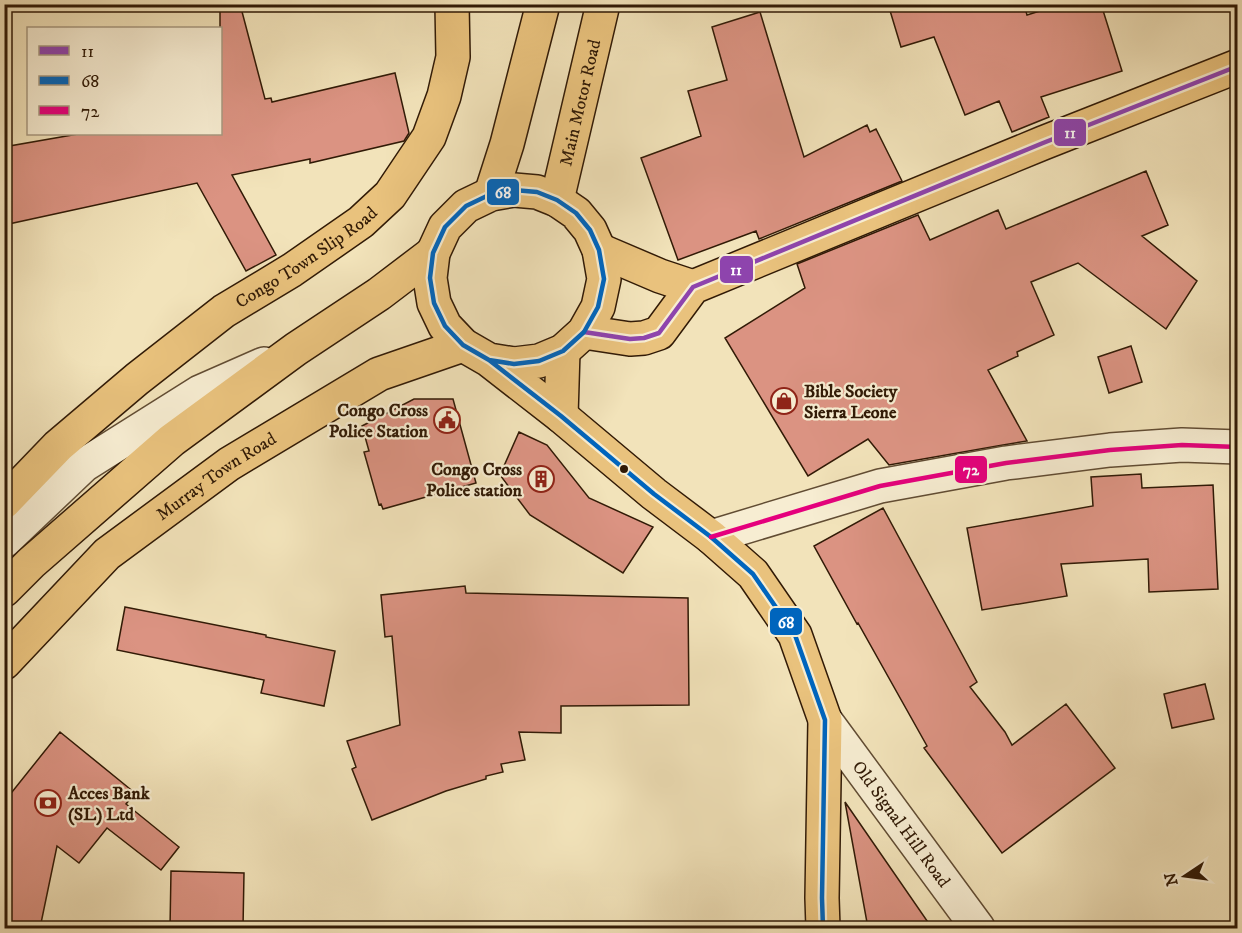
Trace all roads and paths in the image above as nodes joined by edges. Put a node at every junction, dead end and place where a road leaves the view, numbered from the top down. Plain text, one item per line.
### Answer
1 (452, 4) edge
2 (543, 4) edge
3 (603, 4) edge
4 (1238, 66) edge
5 (491, 194) junction
6 (557, 200) junction
7 (599, 250) junction
8 (433, 253) junction
9 (693, 287) junction
10 (573, 341) junction
11 (296, 350) junction
12 (476, 352) junction
13 (561, 416) junction
14 (1238, 447) edge
15 (4, 502) edge
16 (711, 537) junction
17 (4, 541) edge
18 (4, 590) edge
19 (4, 663) edge
20 (825, 720) junction
21 (823, 928) edge
22 (978, 928) edge

1 - 15 main road, Congo Town Slip Road
2 - 5 main road
3 - 6 main road, Main Motor Road
4 - 9 main road
5 - 6 main road
5 - 8 main road
6 - 7 main road
7 - 9 main road
7 - 10 main road
8 - 11 main road
8 - 12 main road
9 - 10 main road
10 - 12 main road
10 - 13 main road
11 - 17 street
11 - 18 main road
12 - 13 main road
12 - 19 main road, Murray Town Road
13 - 16 main road
14 - 16 street
16 - 20 main road
20 - 21 main road
20 - 22 street, Old Signal Hill Road

